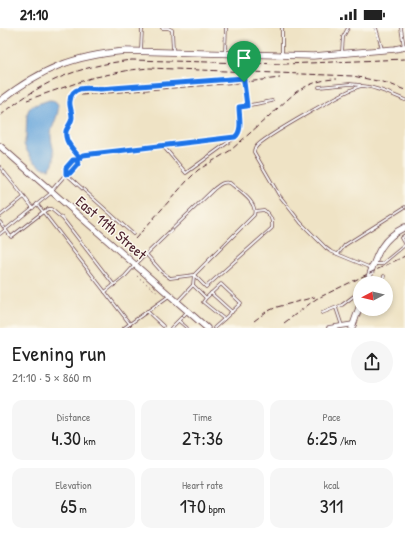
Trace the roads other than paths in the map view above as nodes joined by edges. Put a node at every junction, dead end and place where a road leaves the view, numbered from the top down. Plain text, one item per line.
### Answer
1 (143, 28) edge
2 (162, 28) edge
3 (226, 28) edge
4 (282, 28) edge
5 (348, 28) edge
6 (376, 28) edge
7 (401, 28) edge
8 (404, 47) edge
9 (382, 50) junction
10 (141, 52) junction
11 (173, 52) junction
12 (342, 53) junction
13 (225, 54) junction
14 (282, 55) junction
15 (361, 86) junction
16 (320, 87) dead end
17 (405, 100) edge
18 (0, 101) edge
19 (272, 101) dead end
20 (247, 106) junction
21 (235, 137) junction
22 (0, 146) edge
23 (162, 146) junction
24 (80, 158) junction
25 (77, 160) junction
26 (0, 167) edge
27 (66, 174) junction
28 (51, 191) junction
29 (24, 197) junction
30 (37, 204) junction
31 (33, 208) junction
32 (405, 208) edge
33 (255, 211) junction
34 (43, 212) junction
35 (0, 216) edge
36 (0, 222) edge
37 (405, 227) edge
38 (6, 230) junction
39 (0, 234) edge
40 (133, 234) dead end
41 (405, 235) edge
42 (146, 254) junction
43 (338, 254) junction
44 (135, 264) junction
45 (373, 266) junction
46 (194, 275) junction
47 (369, 276) edge
48 (114, 284) junction
49 (193, 284) junction
50 (105, 292) junction
51 (211, 293) junction
52 (169, 295) junction
53 (353, 297) edge
54 (206, 298) junction
55 (177, 301) junction
56 (336, 308) junction
57 (147, 311) junction
58 (188, 312) junction
59 (232, 312) junction
60 (322, 313) dead end
61 (357, 316) edge
62 (224, 319) junction
63 (179, 321) junction
64 (130, 324) junction
65 (163, 326) dead end
66 (342, 326) junction
67 (353, 326) edge
68 (124, 328) edge
69 (171, 328) edge
70 (187, 328) edge
71 (207, 328) edge
72 (214, 328) edge
73 (329, 328) edge

1 - 10 lane
2 - 11 lane
3 - 13 lane
4 - 14 lane
5 - 12 lane
6 - 9 lane
7 - 8 lane
8 - 9 street
9 - 12 street
10 - 11 street
10 - 18 street
11 - 13 street
12 - 14 street
13 - 14 street
15 - 16 lane
15 - 17 lane
15 - 43 lane
19 - 20 lane
20 - 21 lane
20 - 24 lane
21 - 23 lane
21 - 23 lane
22 - 28 street, East 11th Street
23 - 24 lane
24 - 25 lane
25 - 27 lane
25 - 27 lane
26 - 29 lane
27 - 28 lane
27 - 40 lane
28 - 30 lane
28 - 44 street, East 11th Street
29 - 31 lane
29 - 35 lane
30 - 31 lane
30 - 34 lane
31 - 38 lane
32 - 43 lane
33 - 42 lane
33 - 46 lane
33 - 46 lane
34 - 38 lane
34 - 48 lane
34 - 50 lane
36 - 38 lane
37 - 45 street
38 - 39 lane
41 - 45 lane
42 - 44 lane
42 - 46 lane
43 - 45 lane
44 - 48 lane
44 - 52 street, East 11th Street
45 - 47 street
46 - 49 lane
48 - 50 lane
49 - 54 lane
49 - 55 lane
50 - 64 lane
51 - 54 lane
51 - 59 lane
51 - 59 lane
52 - 55 street, East 11th Street
52 - 57 lane
53 - 56 lane
54 - 62 lane
55 - 58 street, East 11th Street
56 - 60 lane
56 - 66 lane
57 - 64 lane
57 - 65 lane
58 - 63 lane
58 - 71 street, East 11th Street
59 - 62 lane
61 - 67 street
62 - 72 lane
63 - 69 lane
63 - 70 lane
64 - 68 lane
66 - 67 street
66 - 73 street

